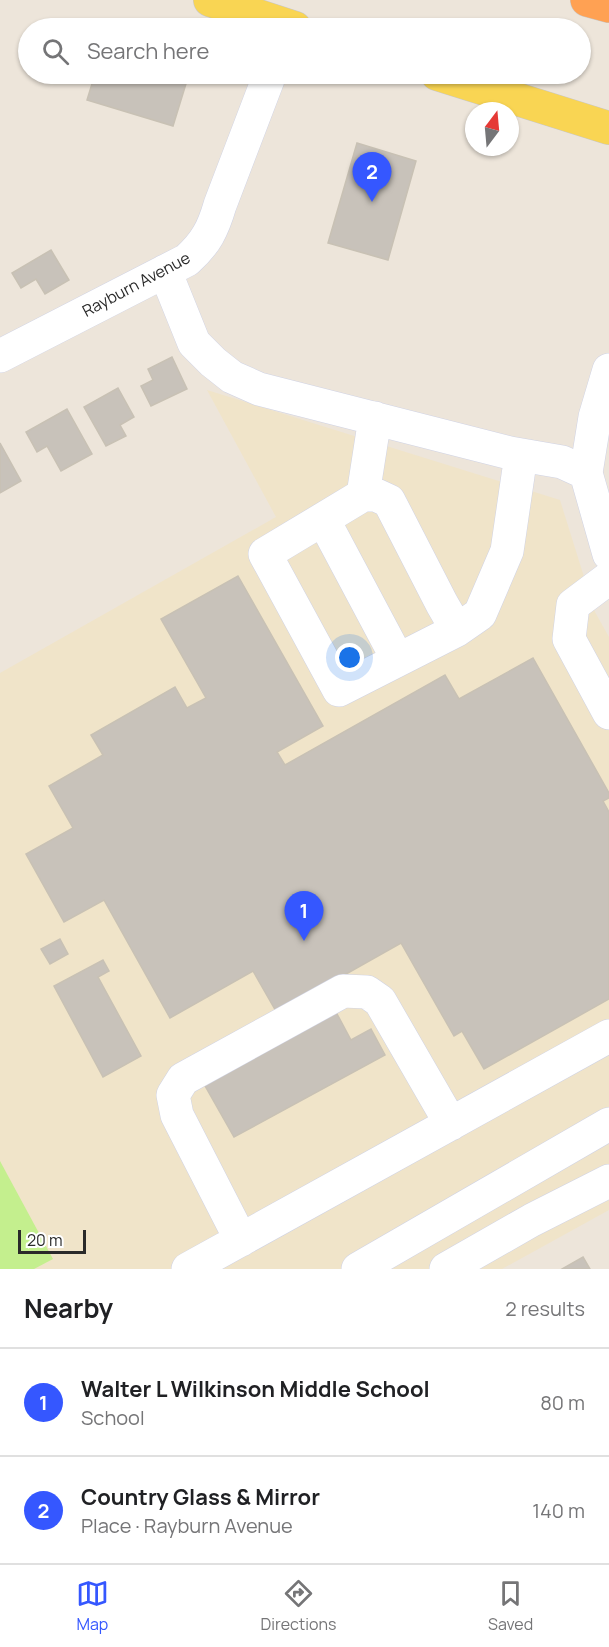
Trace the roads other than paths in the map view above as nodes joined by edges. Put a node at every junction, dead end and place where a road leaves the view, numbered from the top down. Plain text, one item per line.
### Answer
1 (210, 0) edge
2 (587, 0) edge
3 (609, 6) edge
4 (261, 18) edge
5 (266, 84) edge
6 (469, 84) edge
7 (609, 128) edge
8 (165, 271) junction
9 (0, 356) edge
10 (609, 370) edge
11 (375, 418) junction
12 (521, 455) junction
13 (586, 472) junction
14 (363, 495) junction
15 (323, 519) junction
16 (609, 554) edge
17 (609, 578) edge
18 (457, 630) junction
19 (398, 660) junction
20 (609, 713) edge
21 (609, 1036) edge
22 (451, 1124) junction
23 (609, 1124) edge
24 (609, 1181) edge
25 (241, 1240) junction
26 (188, 1269) edge
27 (358, 1269) edge
28 (446, 1269) edge

1 - 4 main road
2 - 3 highway
5 - 8 street, Rayburn Avenue
6 - 7 main road
8 - 9 street, Rayburn Avenue
8 - 11 street
10 - 13 street
11 - 12 street
11 - 14 street
12 - 13 street
12 - 18 street
13 - 16 street
14 - 15 street
14 - 18 street
15 - 19 street
15 - 19 street
17 - 20 street
18 - 19 street
21 - 22 street
22 - 25 street
22 - 25 street
23 - 27 street
24 - 28 street
25 - 26 street

